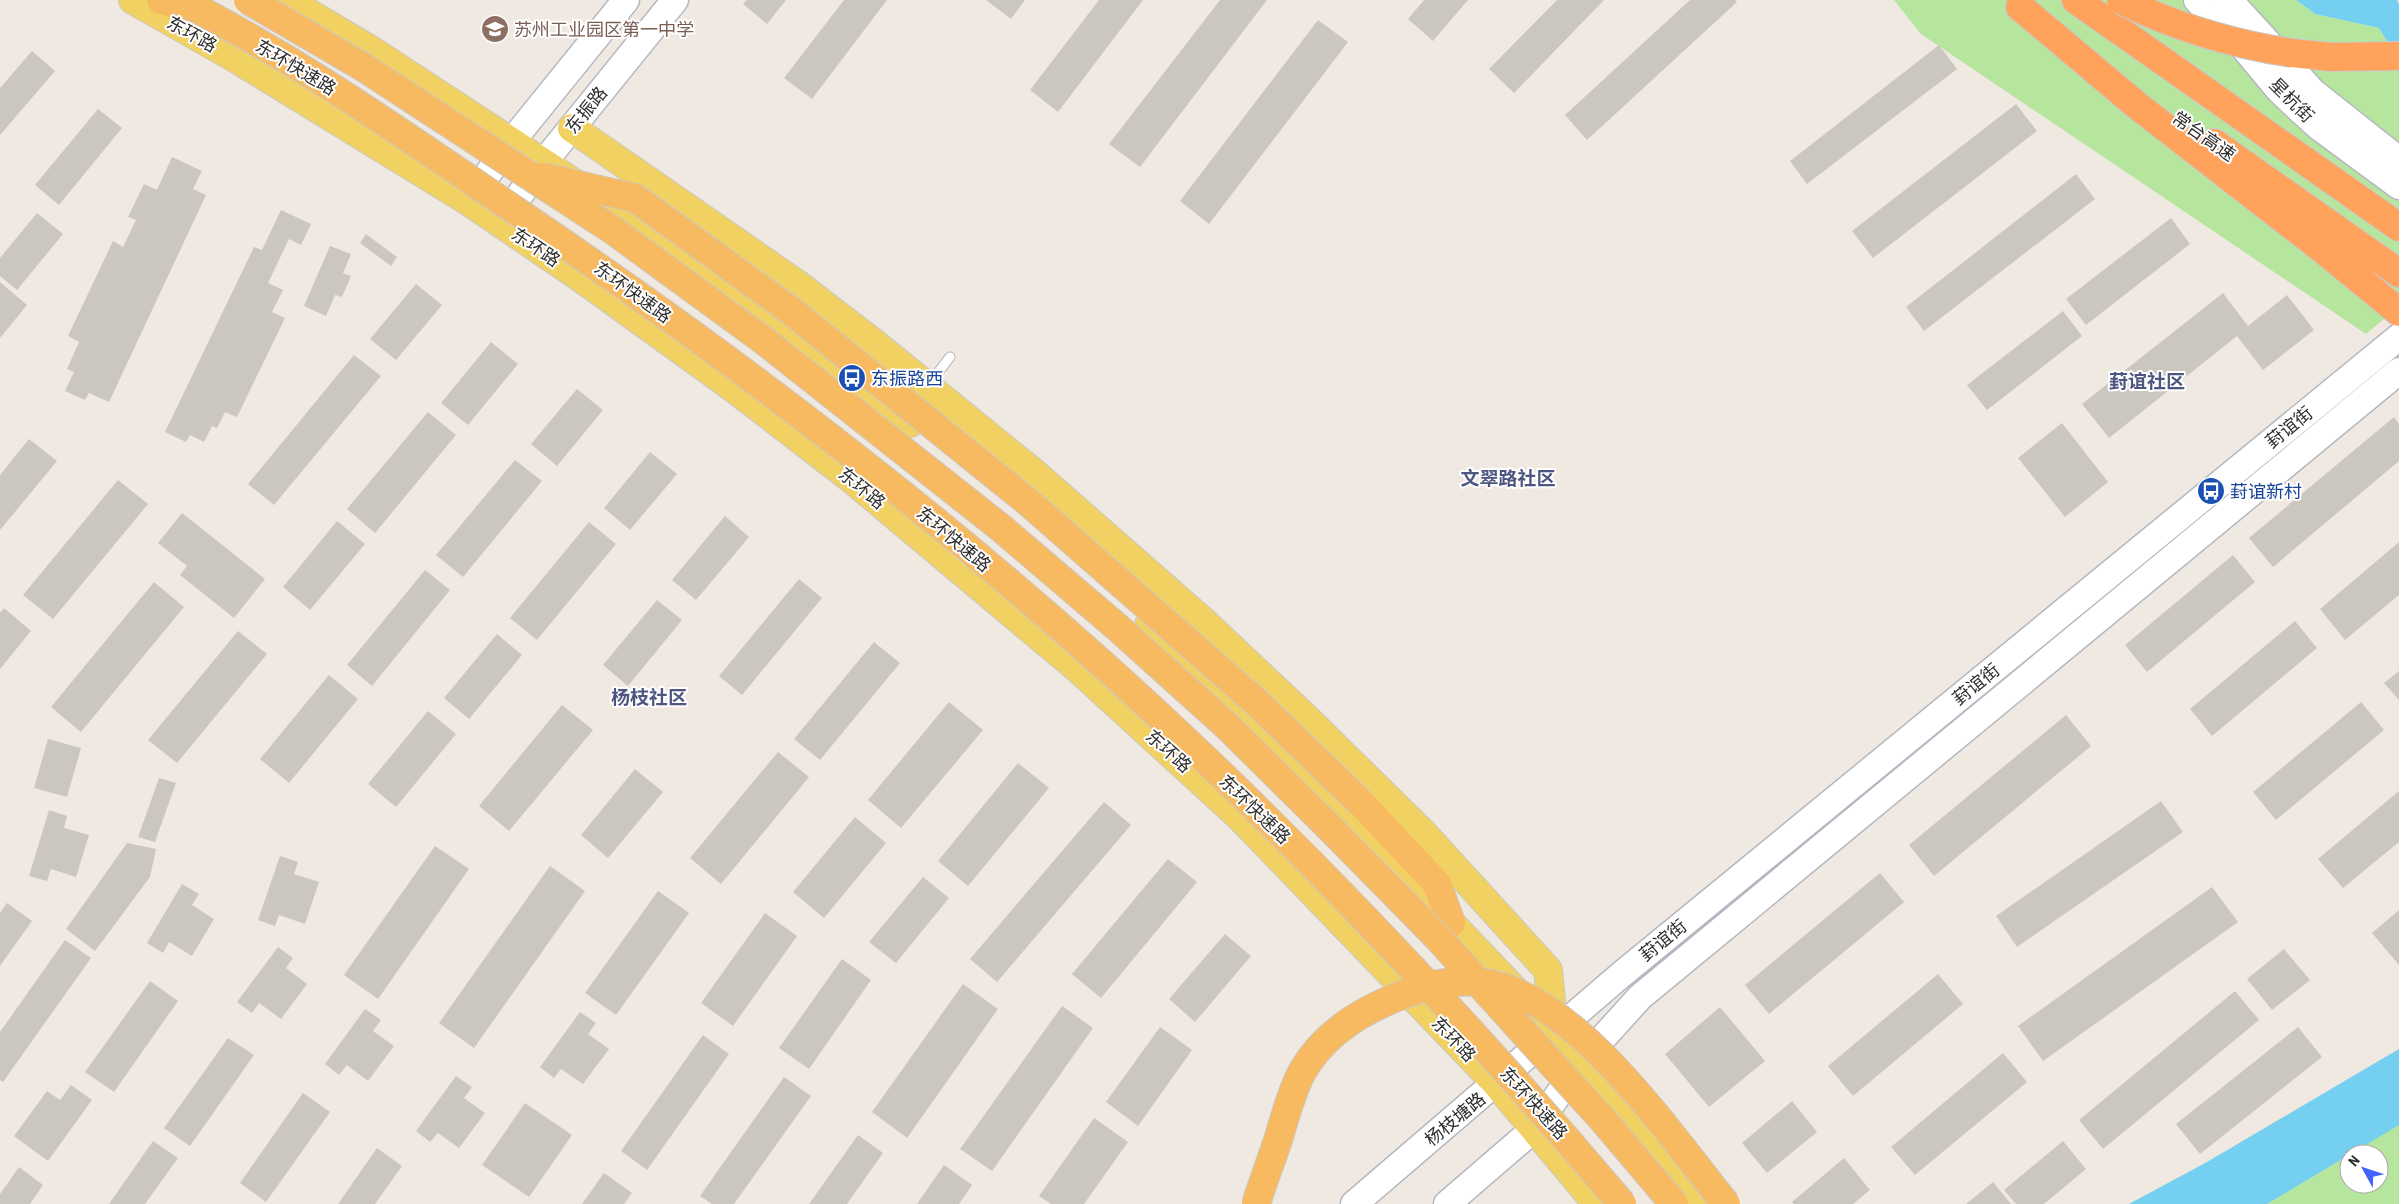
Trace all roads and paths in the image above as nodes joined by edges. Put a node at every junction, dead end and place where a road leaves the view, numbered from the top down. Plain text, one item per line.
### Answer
1 (133, 0) edge
2 (161, 0) edge
3 (180, 0) edge
4 (248, 0) edge
5 (287, 0) edge
6 (626, 0) edge
7 (674, 0) edge
8 (2076, 0) edge
9 (2121, 0) edge
10 (2197, 0) edge
11 (2229, 0) edge
12 (2015, 4) edge
13 (210, 16) junction
14 (2399, 56) edge
15 (572, 128) junction
16 (512, 141) junction
17 (2399, 160) edge
18 (534, 167) junction
19 (2399, 186) edge
20 (468, 201) junction
21 (500, 222) junction
22 (2399, 227) edge
23 (759, 258) junction
24 (2399, 273) edge
25 (2399, 312) edge
26 (780, 323) junction
27 (2399, 337) edge
28 (950, 357) dead end
29 (2399, 370) edge
30 (927, 386) junction
31 (893, 410) junction
32 (1451, 923) junction
33 (1554, 1032) junction
34 (1582, 1061) junction
35 (1496, 1084) junction
36 (1534, 1129) junction
37 (1256, 1204) edge
38 (1354, 1204) edge
39 (1447, 1204) edge
40 (1597, 1204) edge
41 (1622, 1204) edge
42 (1674, 1204) edge
43 (1701, 1204) edge
44 (1726, 1204) edge

1 - 20 main road, 东环路
2 - 13 highway, bridge
3 - 13 highway, 东环快速路, bridge
4 - 18 highway, 东环快速路, bridge
5 - 16 main road
6 - 16 main road
7 - 15 main road, 东振路
8 - 22 highway
9 - 14 highway, bridge
10 - 19 main road, 星杭街
11 - 17 main road, 星杭街
12 - 24 highway, 常台高速
12 - 25 highway
13 - 41 highway, 东环快速路, bridge
15 - 18 main road, 东振路
15 - 23 main road
16 - 18 main road
16 - 20 main road
18 - 21 main road, 东振路
18 - 26 main road
18 - 32 highway, bridge
18 - 42 highway, 东环快速路, bridge
20 - 21 main road, 东环路
21 - 35 main road, 东环路
23 - 26 main road
23 - 30 main road
26 - 31 main road
27 - 33 main road, 葑谊街
28 - 30 lane
29 - 34 main road, 葑谊街
30 - 31 main road
30 - 33 main road
31 - 32 main road
32 - 33 main road
33 - 34 main road
33 - 35 main road, 杨枝塘路
34 - 36 main road
34 - 43 main road
35 - 36 main road, 东环路
35 - 38 main road, 杨枝塘路
36 - 39 main road
36 - 40 main road, 东环路
37 - 44 highway, bridge

